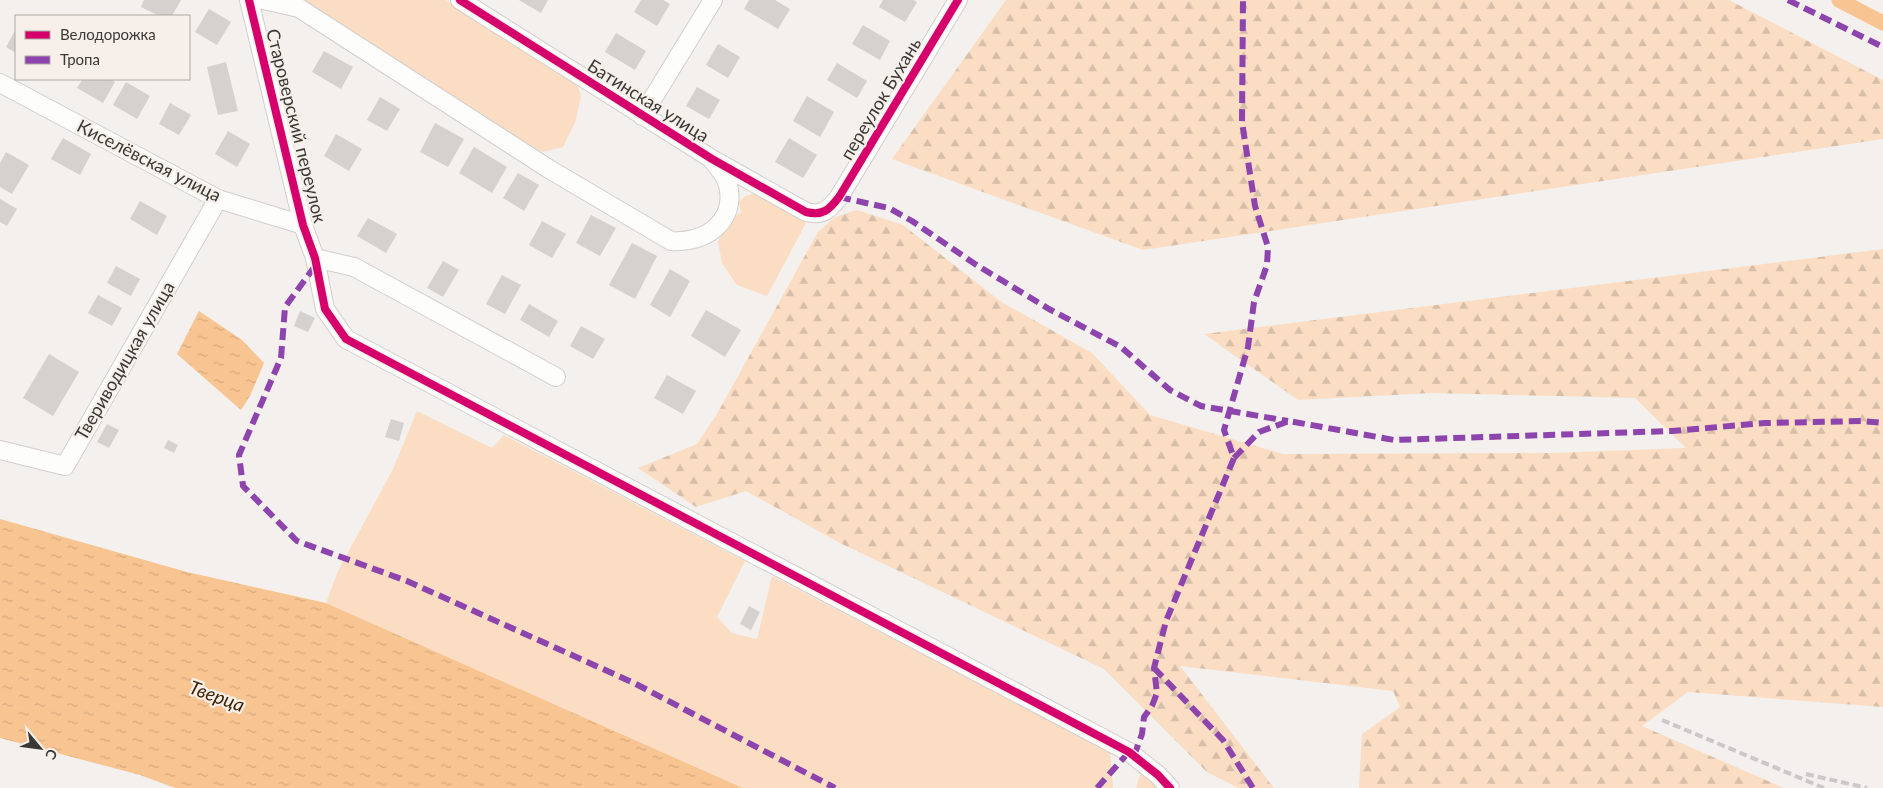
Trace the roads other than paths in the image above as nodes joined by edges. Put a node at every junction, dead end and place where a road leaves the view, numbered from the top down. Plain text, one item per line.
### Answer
1 (249, 0) edge
2 (263, 0) edge
3 (713, 0) edge
4 (958, 0) edge
5 (469, 2) edge
6 (1, 85) edge
7 (642, 116) junction
8 (712, 159) junction
9 (218, 198) junction
10 (827, 212) joint
11 (304, 224) junction
12 (315, 258) junction
13 (556, 376) dead end
14 (0, 450) edge
15 (1170, 788) edge

1 - 11 street, Староверский переулок
2 - 8 street, Батинская улица
3 - 7 street
4 - 10 street, переулок Бухань
5 - 7 street, Батинская улица
6 - 9 street, Киселёвская улица
7 - 8 street, Батинская улица
8 - 10 street, Батинская улица
9 - 11 street, Киселёвская улица
9 - 14 street, Твериводицкая улица
11 - 12 street, Староверский переулок
12 - 13 street
12 - 15 street, Староверский переулок

